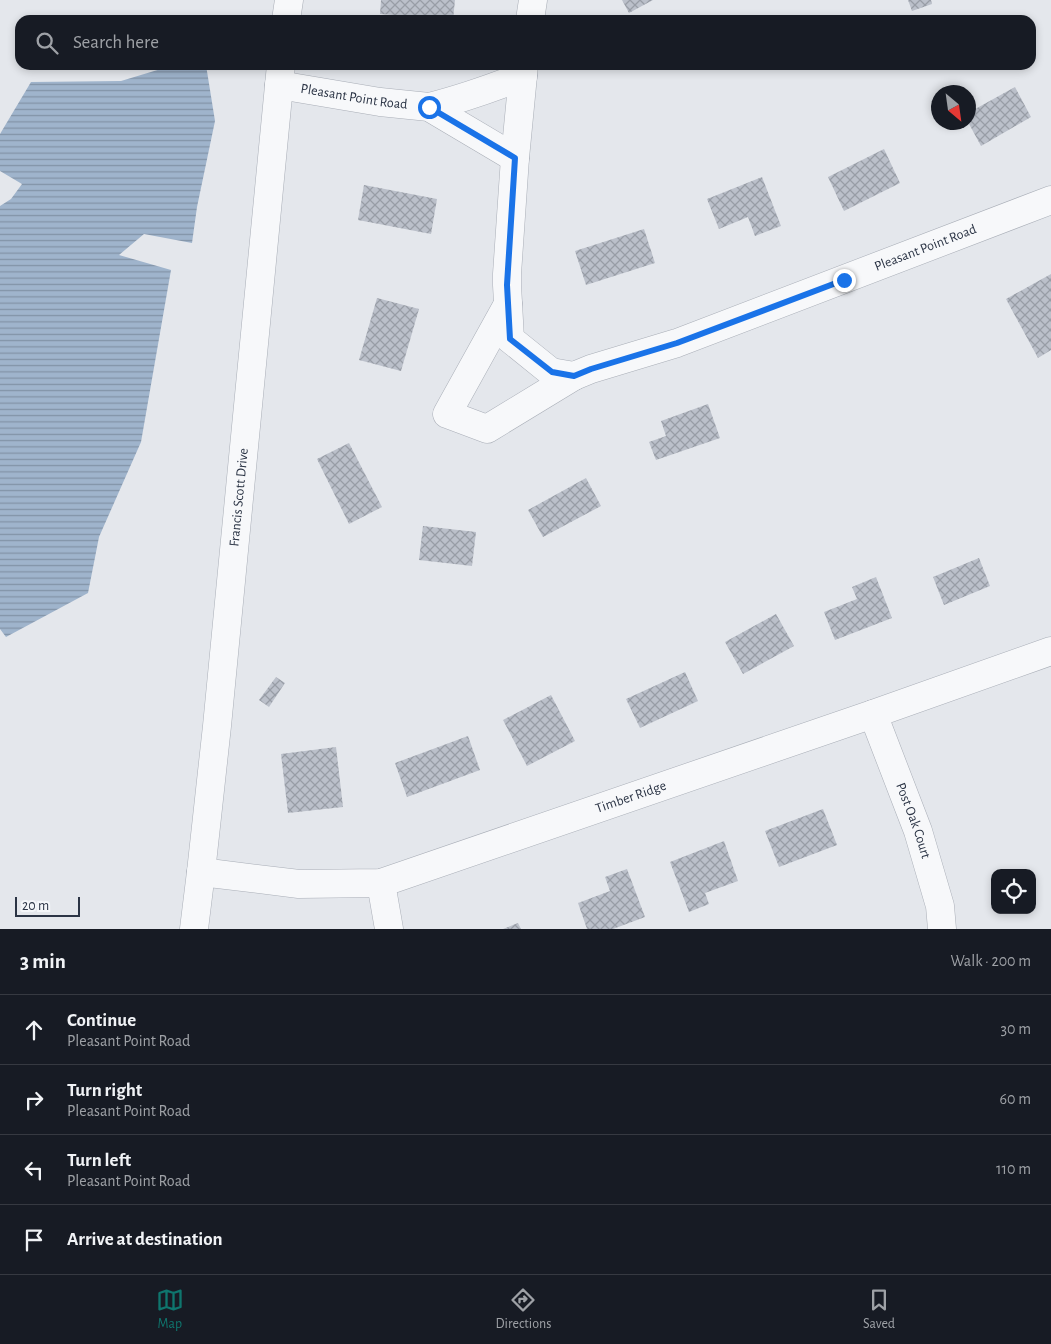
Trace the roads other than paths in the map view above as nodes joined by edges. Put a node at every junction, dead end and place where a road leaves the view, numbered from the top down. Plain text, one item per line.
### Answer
1 (288, 0) edge
2 (534, 0) edge
3 (286, 15) edge
4 (531, 15) edge
5 (524, 71) edge
6 (280, 75) edge
7 (429, 107) junction
8 (515, 158) junction
9 (1051, 200) edge
10 (508, 304) junction
11 (574, 376) junction
12 (1051, 651) edge
13 (873, 714) junction
14 (201, 872) junction
15 (381, 883) junction
16 (194, 929) edge
17 (389, 929) edge
18 (942, 929) edge

1 - 3 street
2 - 4 street
5 - 7 street, Pleasant Point Road
5 - 8 street, Pleasant Point Road
6 - 7 street, Pleasant Point Road
6 - 14 street, Francis Scott Drive
7 - 8 street, Pleasant Point Road
8 - 10 street, Pleasant Point Road
9 - 11 street, Pleasant Point Road
10 - 11 street, Pleasant Point Road
10 - 11 street, Pleasant Point Road
12 - 13 street, Timber Ridge
13 - 15 street, Timber Ridge
13 - 18 street, Post Oak Court
14 - 15 street, Timber Ridge
14 - 16 street, Francis Scott Drive
15 - 17 street

